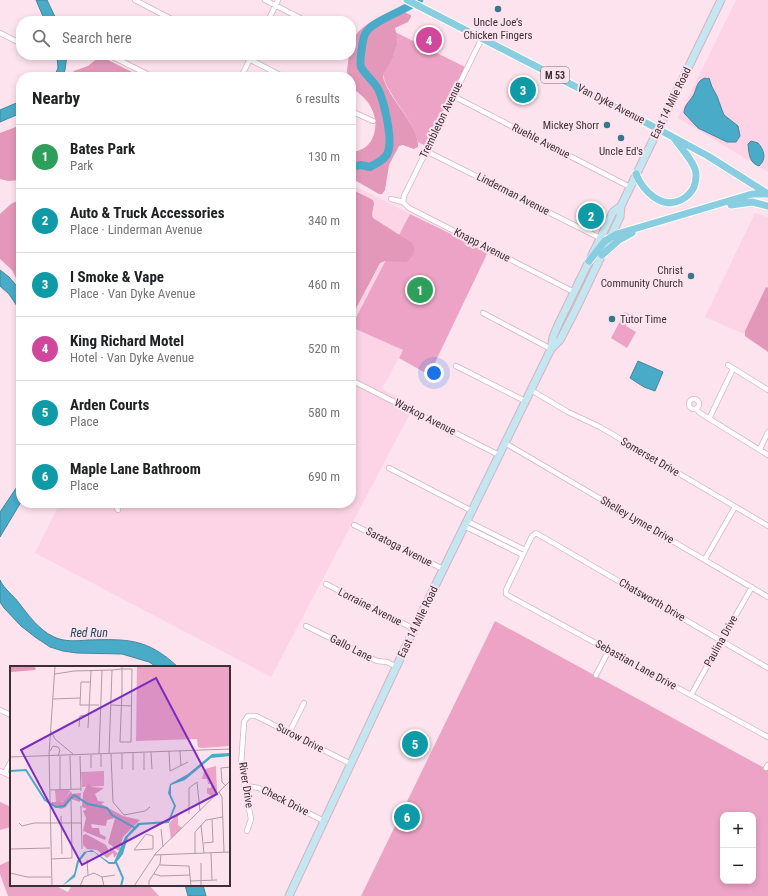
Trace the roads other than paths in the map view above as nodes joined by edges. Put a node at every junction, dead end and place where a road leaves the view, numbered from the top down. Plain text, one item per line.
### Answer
1 (135, 0) edge
2 (265, 0) edge
3 (278, 0) edge
4 (408, 0) edge
5 (721, 0) edge
6 (275, 5) junction
7 (165, 16) edge
8 (270, 16) edge
9 (296, 16) edge
10 (0, 33) edge
11 (482, 38) junction
12 (16, 41) dead end
13 (119, 60) edge
14 (250, 60) edge
15 (256, 60) edge
16 (143, 72) edge
17 (244, 72) edge
18 (276, 72) edge
19 (453, 96) junction
20 (356, 113) edge
21 (373, 122) dead end
22 (658, 128) junction
23 (673, 137) junction
24 (426, 150) junction
25 (636, 174) junction
26 (630, 187) junction
27 (768, 194) edge
28 (391, 199) dead end
29 (403, 202) junction
30 (621, 206) junction
31 (768, 206) edge
32 (612, 236) junction
33 (600, 238) junction
34 (602, 255) junction
35 (589, 261) junction
36 (574, 292) junction
37 (483, 313) dead end
38 (551, 349) junction
39 (728, 365) dead end
40 (456, 366) dead end
41 (733, 369) junction
42 (356, 383) edge
43 (531, 390) junction
44 (768, 390) edge
45 (525, 401) junction
46 (696, 409) dead end
47 (709, 419) junction
48 (768, 432) edge
49 (505, 443) junction
50 (760, 449) junction
51 (499, 455) junction
52 (768, 455) edge
53 (389, 468) dead end
54 (735, 507) junction
55 (472, 511) junction
56 (466, 524) junction
57 (354, 525) dead end
58 (768, 526) edge
59 (525, 550) junction
60 (523, 555) junction
61 (704, 559) junction
62 (444, 569) junction
63 (326, 584) dead end
64 (752, 587) junction
65 (768, 596) edge
66 (306, 626) dead end
67 (414, 629) junction
68 (721, 641) junction
69 (609, 650) junction
70 (397, 667) junction
71 (768, 668) edge
72 (596, 675) dead end
73 (691, 696) junction
74 (304, 703) dead end
75 (0, 710) edge
76 (10, 715) edge
77 (248, 716) joint
78 (289, 733) junction
79 (768, 737) edge
80 (10, 763) edge
81 (351, 764) junction
82 (0, 771) edge
83 (5, 773) junction
84 (10, 776) edge
85 (246, 786) junction
86 (324, 821) junction
87 (247, 831) dead end
88 (289, 896) edge

1 - 7 street
2 - 6 street
3 - 6 street
4 - 11 main road, Van Dyke Avenue / M 53
5 - 22 main road, East 14 Mile Road
6 - 8 street
6 - 9 street
10 - 12 street
11 - 19 street, Trembleton Avenue
11 - 22 main road, Van Dyke Avenue / M 53
13 - 16 street
14 - 17 street
15 - 18 street
19 - 24 street, Trembleton Avenue
19 - 26 street, Ruehle Avenue
20 - 21 street
22 - 23 main road, Van Dyke Avenue / M 53
22 - 25 main road, East 14 Mile Road
23 - 25 main road
23 - 27 main road, Van Dyke Avenue / M 53
24 - 29 street, Trembleton Avenue
24 - 33 street, Linderman Avenue
25 - 26 main road, East 14 Mile Road
26 - 30 main road, East 14 Mile Road
27 - 32 main road
28 - 29 street, Knapp Avenue
29 - 36 street, Knapp Avenue
30 - 32 main road, East 14 Mile Road
30 - 33 main road, East 14 Mile Road
31 - 34 main road
32 - 34 main road, East 14 Mile Road
32 - 35 main road
33 - 35 main road, East 14 Mile Road
34 - 38 main road, East 14 Mile Road
35 - 36 main road, East 14 Mile Road
36 - 38 main road, East 14 Mile Road
37 - 38 street
38 - 43 main road, East 14 Mile Road
39 - 41 street
40 - 45 street
41 - 44 street
41 - 47 street
42 - 51 street, Warkop Avenue
43 - 45 main road, East 14 Mile Road
43 - 54 street, Somerset Drive
45 - 49 main road, East 14 Mile Road
46 - 47 street
47 - 50 street
48 - 50 street
49 - 51 main road, East 14 Mile Road
49 - 61 street, Shelley Lynne Drive
50 - 52 street
51 - 55 main road, East 14 Mile Road
53 - 55 street
54 - 58 street, Somerset Drive
54 - 61 street
55 - 56 main road, East 14 Mile Road
56 - 59 street
56 - 60 street
56 - 62 main road, East 14 Mile Road
57 - 62 street, Saratoga Avenue
59 - 60 street
59 - 68 street, Chatsworth Drive
60 - 69 street, Sebastian Lane Drive
61 - 64 street, Shelley Lynne Drive
62 - 67 main road, East 14 Mile Road
63 - 67 street, Lorraine Avenue
64 - 65 street, Shelley Lynne Drive
64 - 68 street, Paulina Drive
66 - 70 street, Gallo Lane
67 - 70 main road, East 14 Mile Road
68 - 71 street, Chatsworth Drive
68 - 73 street, Paulina Drive
69 - 72 street
69 - 73 street, Sebastian Lane Drive
70 - 81 main road, East 14 Mile Road
73 - 79 street, Sebastian Lane Drive
74 - 78 street
75 - 76 street
77 - 78 street, Surow Drive
77 - 85 street, River Drive
78 - 81 street, Surow Drive
80 - 83 street
81 - 86 main road, East 14 Mile Road
82 - 83 street
83 - 84 street
85 - 86 street, Check Drive
85 - 87 street, River Drive
86 - 88 main road, East 14 Mile Road

